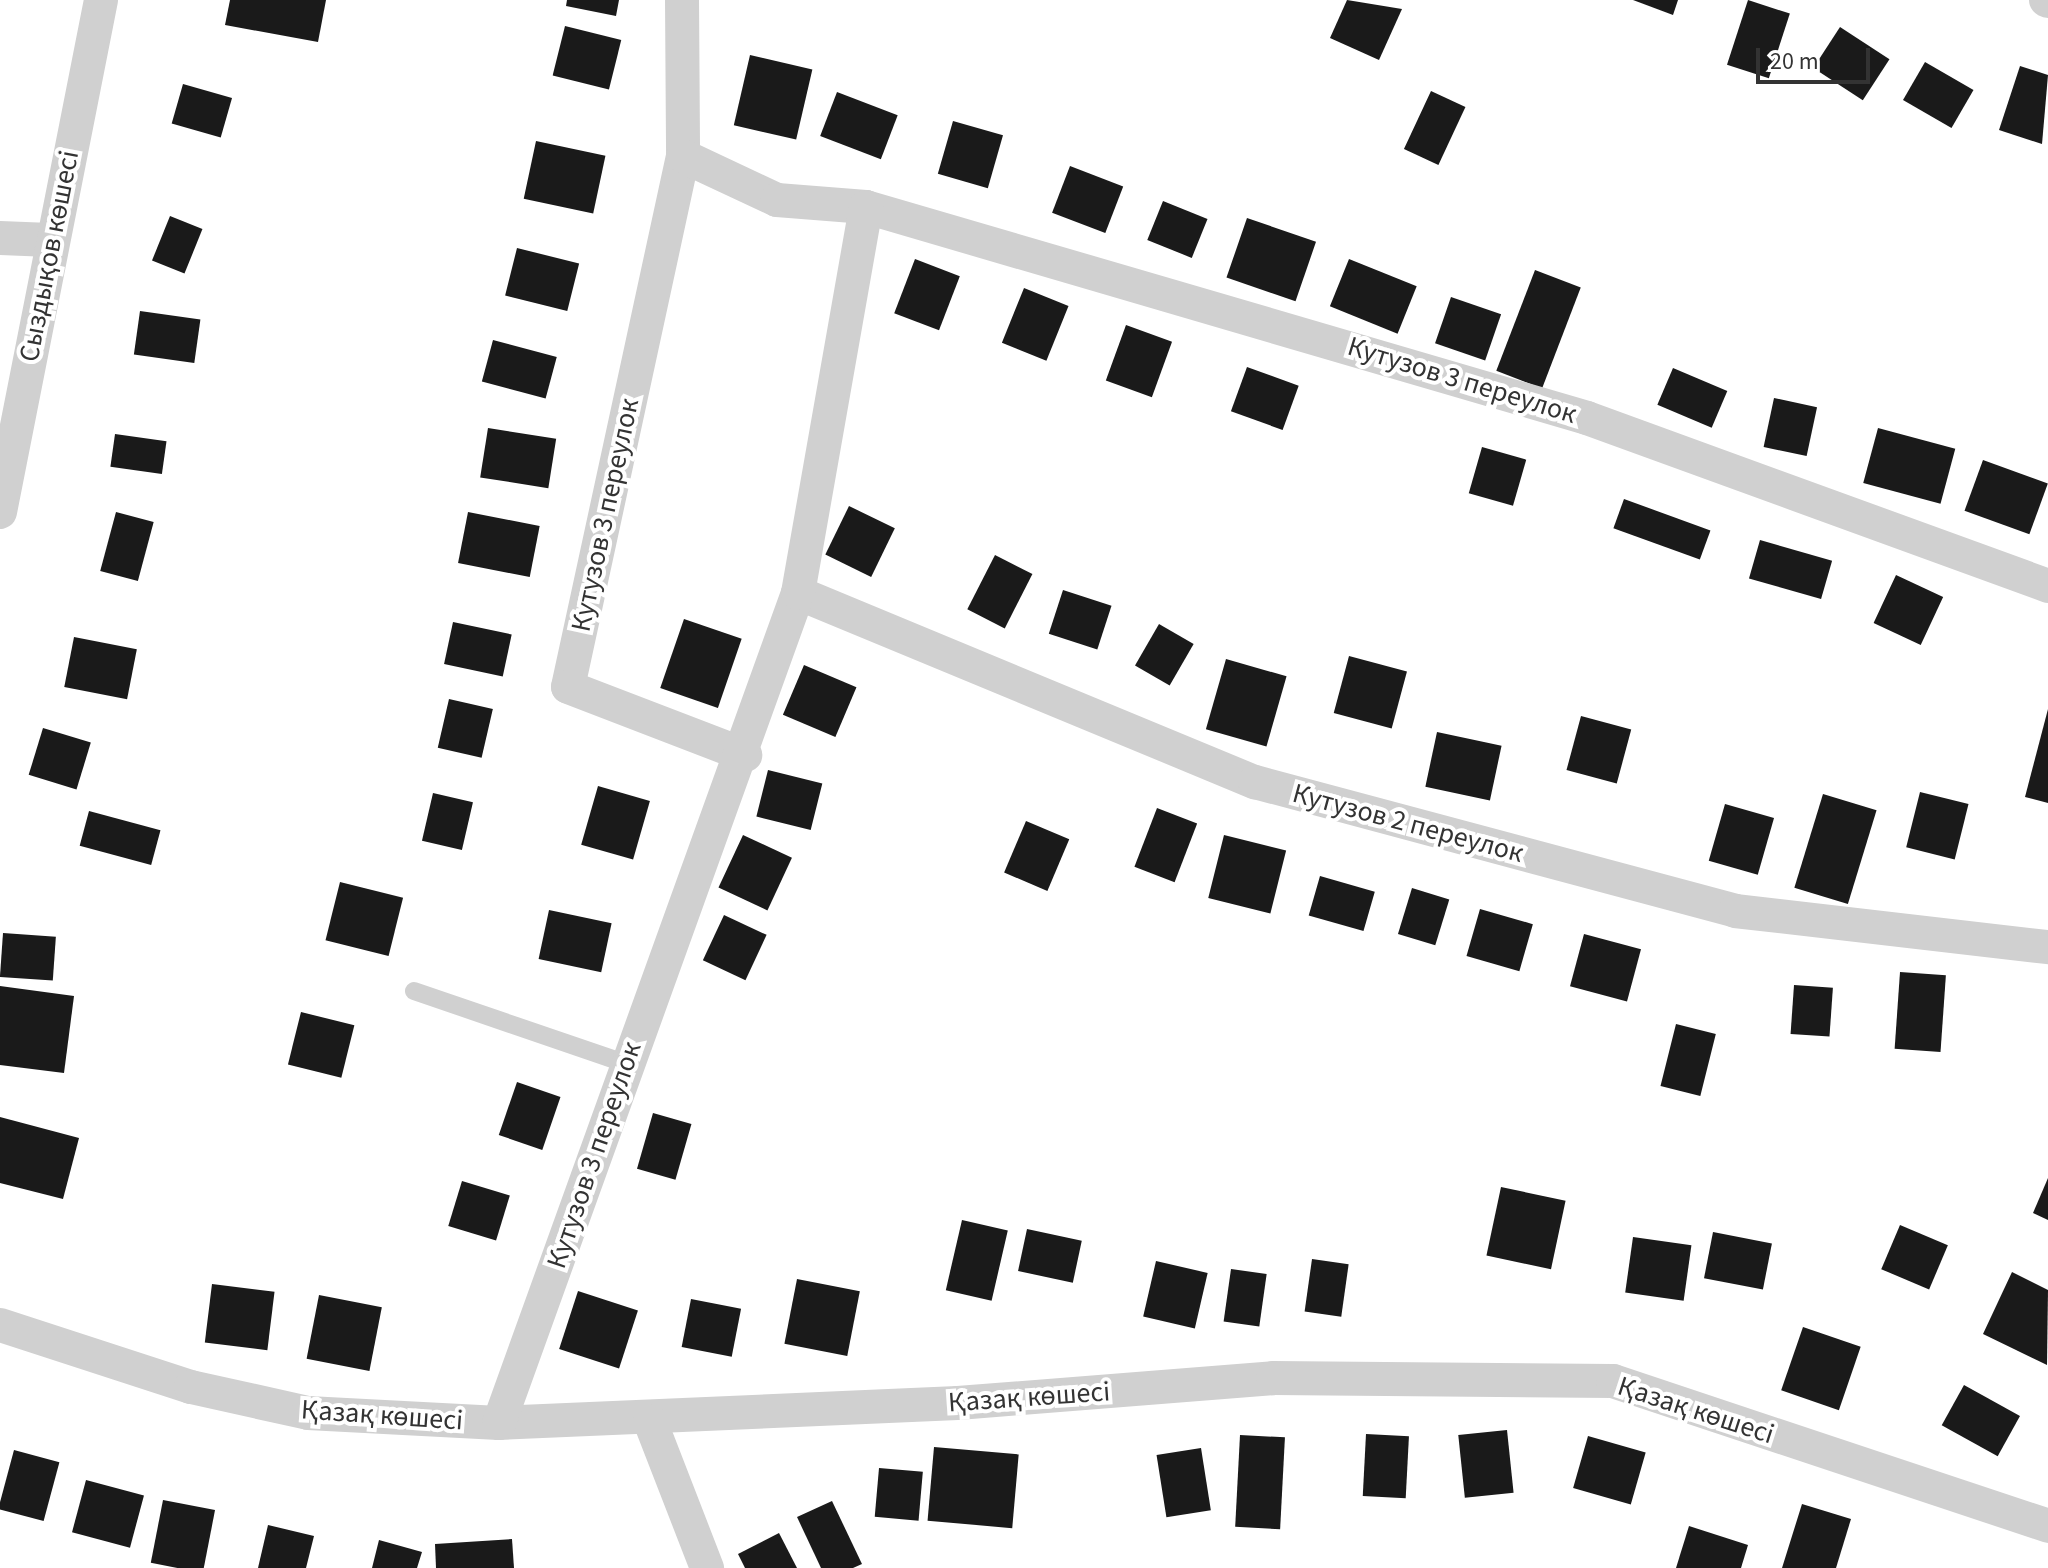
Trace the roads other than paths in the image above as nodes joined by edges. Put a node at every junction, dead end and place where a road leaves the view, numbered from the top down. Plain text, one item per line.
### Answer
1 (101, 0) edge
2 (682, 0) edge
3 (683, 156) junction
4 (866, 207) junction
5 (0, 238) edge
6 (50, 240) junction
7 (0, 512) edge
8 (2048, 586) edge
9 (798, 593) junction
10 (745, 755) junction
11 (2048, 947) edge
12 (414, 991) dead end
13 (627, 1064) junction
14 (0, 1325) edge
15 (650, 1421) junction
16 (499, 1423) junction
17 (2046, 1521) edge
18 (707, 1568) edge

1 - 6 street, Сыздықов көшесі
2 - 3 street, Кутузов 3 переулок
3 - 4 street, Кутузов 3 переулок
3 - 10 street, Кутузов 3 переулок
4 - 8 street, Кутузов 3 переулок
4 - 9 street, Кутузов 3 переулок
5 - 6 street
6 - 7 street, Сыздықов көшесі
9 - 10 street, Кутузов 3 переулок
9 - 11 street, Кутузов 2 переулок
10 - 13 street, Кутузов 3 переулок
12 - 13 lane
13 - 16 street, Кутузов 3 переулок
14 - 16 street, Қазақ көшесі
15 - 16 street, Қазақ көшесі
15 - 17 street, Қазақ көшесі
15 - 18 street

